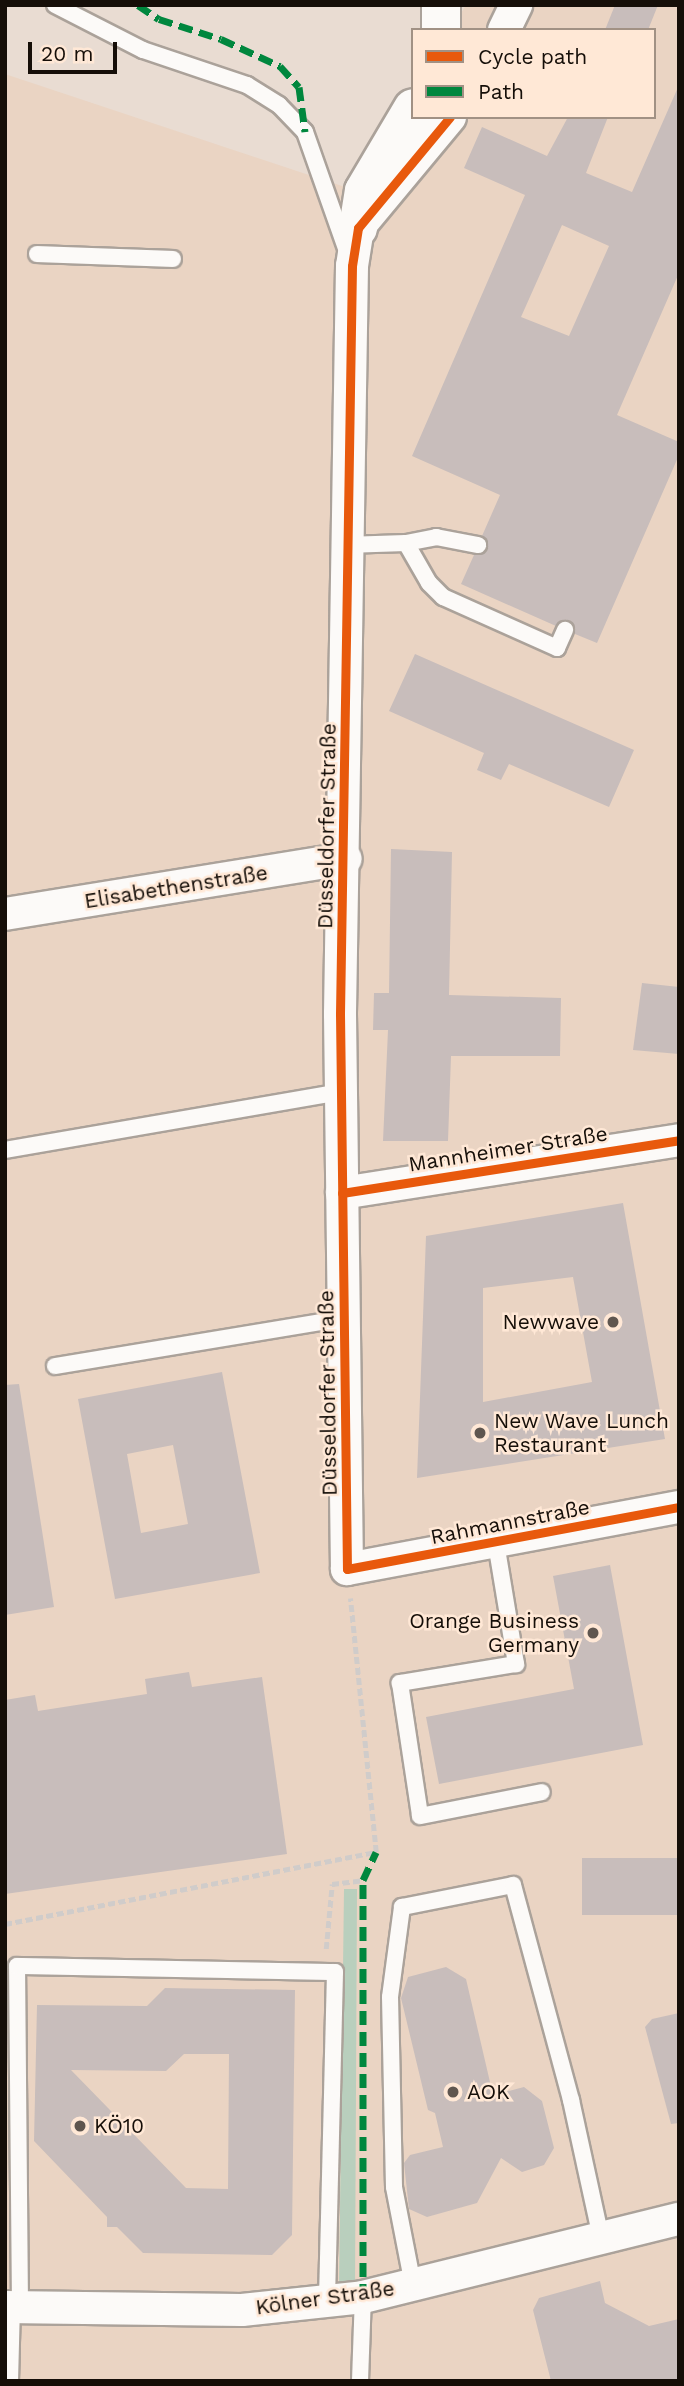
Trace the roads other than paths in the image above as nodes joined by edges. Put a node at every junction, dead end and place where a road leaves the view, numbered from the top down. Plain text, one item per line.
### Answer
1 (55, 5) edge
2 (441, 5) edge
3 (516, 5) edge
4 (441, 28) edge
5 (505, 28) edge
6 (411, 111) edge
7 (448, 119) edge
8 (358, 228) junction
9 (37, 254) dead end
10 (173, 259) dead end
11 (352, 265) junction
12 (406, 543) junction
13 (345, 545) junction
14 (478, 545) dead end
15 (565, 630) dead end
16 (346, 859) junction
17 (5, 914) edge
18 (342, 1091) junction
19 (679, 1140) edge
20 (5, 1150) edge
21 (342, 1193) junction
22 (344, 1318) junction
23 (55, 1366) dead end
24 (679, 1507) edge
25 (496, 1543) junction
26 (347, 1569) joint
27 (542, 1791) dead end
28 (679, 2219) edge
29 (601, 2238) junction
30 (413, 2284) junction
31 (363, 2297) junction
32 (327, 2301) junction
33 (12, 2307) edge
34 (9, 2381) edge
35 (360, 2381) edge

1 - 11 lane
2 - 4 highway
3 - 5 street
6 - 8 highway
7 - 8 street
8 - 11 street, Düsseldorfer Straße
9 - 10 lane
11 - 13 street, Düsseldorfer Straße
12 - 13 lane
12 - 14 lane
12 - 15 lane
13 - 16 street, Düsseldorfer Straße
16 - 17 street, Elisabethenstraße
16 - 18 street, Düsseldorfer Straße
18 - 20 lane
18 - 21 street, Düsseldorfer Straße
19 - 21 street, Mannheimer Straße
21 - 22 street, Düsseldorfer Straße
22 - 23 lane
22 - 26 street, Düsseldorfer Straße
24 - 25 street, Rahmannstraße
25 - 26 street, Rahmannstraße
25 - 27 lane
28 - 29 street, Kölner Straße
29 - 30 street, Kölner Straße
29 - 30 lane
30 - 31 street, Kölner Straße
31 - 32 street, Kölner Straße
31 - 35 lane
32 - 33 street, Kölner Straße
32 - 33 lane
33 - 34 lane

